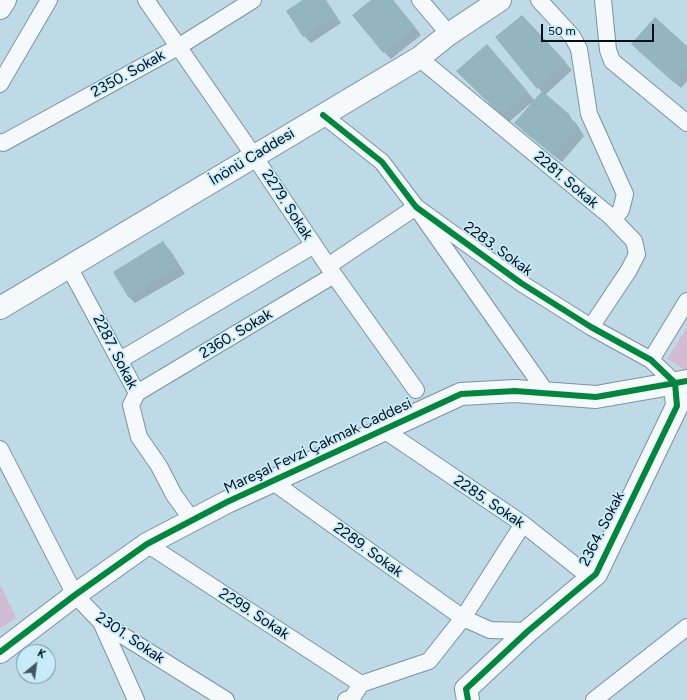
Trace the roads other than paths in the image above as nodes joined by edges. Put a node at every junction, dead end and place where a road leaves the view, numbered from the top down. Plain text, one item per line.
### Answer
1 (5, 0) edge
2 (49, 0) edge
3 (146, 0) edge
4 (253, 0) edge
5 (420, 0) edge
6 (500, 0) edge
7 (539, 0) edge
8 (603, 0) edge
9 (0, 8) edge
10 (449, 34) junction
11 (178, 47) junction
12 (419, 58) junction
13 (0, 84) edge
14 (323, 115) junction
15 (687, 123) edge
16 (0, 142) edge
17 (254, 156) junction
18 (416, 207) junction
19 (614, 219) junction
20 (314, 245) junction
21 (69, 267) junction
22 (331, 271) junction
23 (687, 301) edge
24 (0, 308) edge
25 (591, 327) junction
26 (120, 360) junction
27 (651, 360) junction
28 (681, 382) edge
29 (416, 390) dead end
30 (546, 392) junction
31 (138, 393) junction
32 (384, 430) junction
33 (0, 449) edge
34 (273, 482) junction
35 (193, 521) junction
36 (524, 524) junction
37 (147, 544) junction
38 (591, 578) junction
39 (75, 595) junction
40 (463, 618) junction
41 (101, 622) junction
42 (687, 628) edge
43 (528, 631) junction
44 (0, 652) edge
45 (361, 684) junction
46 (467, 695) edge
47 (136, 700) edge
48 (226, 700) edge
49 (346, 700) edge
50 (594, 700) edge

1 - 9 street
2 - 13 street
3 - 11 street, 2279. Sokak
4 - 11 street, 2350. Sokak
5 - 10 street
6 - 10 street, İnönü Caddesi
7 - 19 street
8 - 15 street
10 - 12 street, İnönü Caddesi
11 - 16 street, 2350. Sokak
11 - 17 street, 2279. Sokak
12 - 14 street, İnönü Caddesi
12 - 19 street, 2281. Sokak
14 - 17 street, İnönü Caddesi
14 - 18 street, 2283. Sokak
17 - 20 street, 2279. Sokak
17 - 21 street, İnönü Caddesi
18 - 22 street, 2360. Sokak
18 - 25 street, 2283. Sokak
18 - 30 street
19 - 25 street, 2281. Sokak
20 - 22 street, 2279. Sokak
20 - 26 street
21 - 24 street, İnönü Caddesi
21 - 26 street, 2287. Sokak
22 - 29 street, 2279. Sokak
22 - 31 street, 2360. Sokak
23 - 27 street
25 - 27 street, 2283. Sokak
26 - 31 street, 2287. Sokak
27 - 28 street, 2283. Sokak
28 - 30 street, Mareşal Fevzi Çakmak Caddesi
28 - 38 street, 2364. Sokak
30 - 32 street, Mareşal Fevzi Çakmak Caddesi
31 - 35 street, 2287. Sokak
32 - 34 street, Mareşal Fevzi Çakmak Caddesi
32 - 36 street, 2285. Sokak
33 - 39 street, 2301. Sokak
34 - 35 street, Mareşal Fevzi Çakmak Caddesi
34 - 40 street, 2289. Sokak
35 - 37 street, Mareşal Fevzi Çakmak Caddesi
36 - 38 street, 2285. Sokak
36 - 40 street
37 - 39 street, Mareşal Fevzi Çakmak Caddesi
37 - 45 street, 2299. Sokak
38 - 43 street, 2364. Sokak
39 - 41 street, 2301. Sokak
39 - 44 street, Mareşal Fevzi Çakmak Caddesi
40 - 43 street, 2289. Sokak
40 - 45 street
41 - 47 street
41 - 48 street, 2301. Sokak
42 - 50 street
43 - 46 street, 2364. Sokak
45 - 49 street

